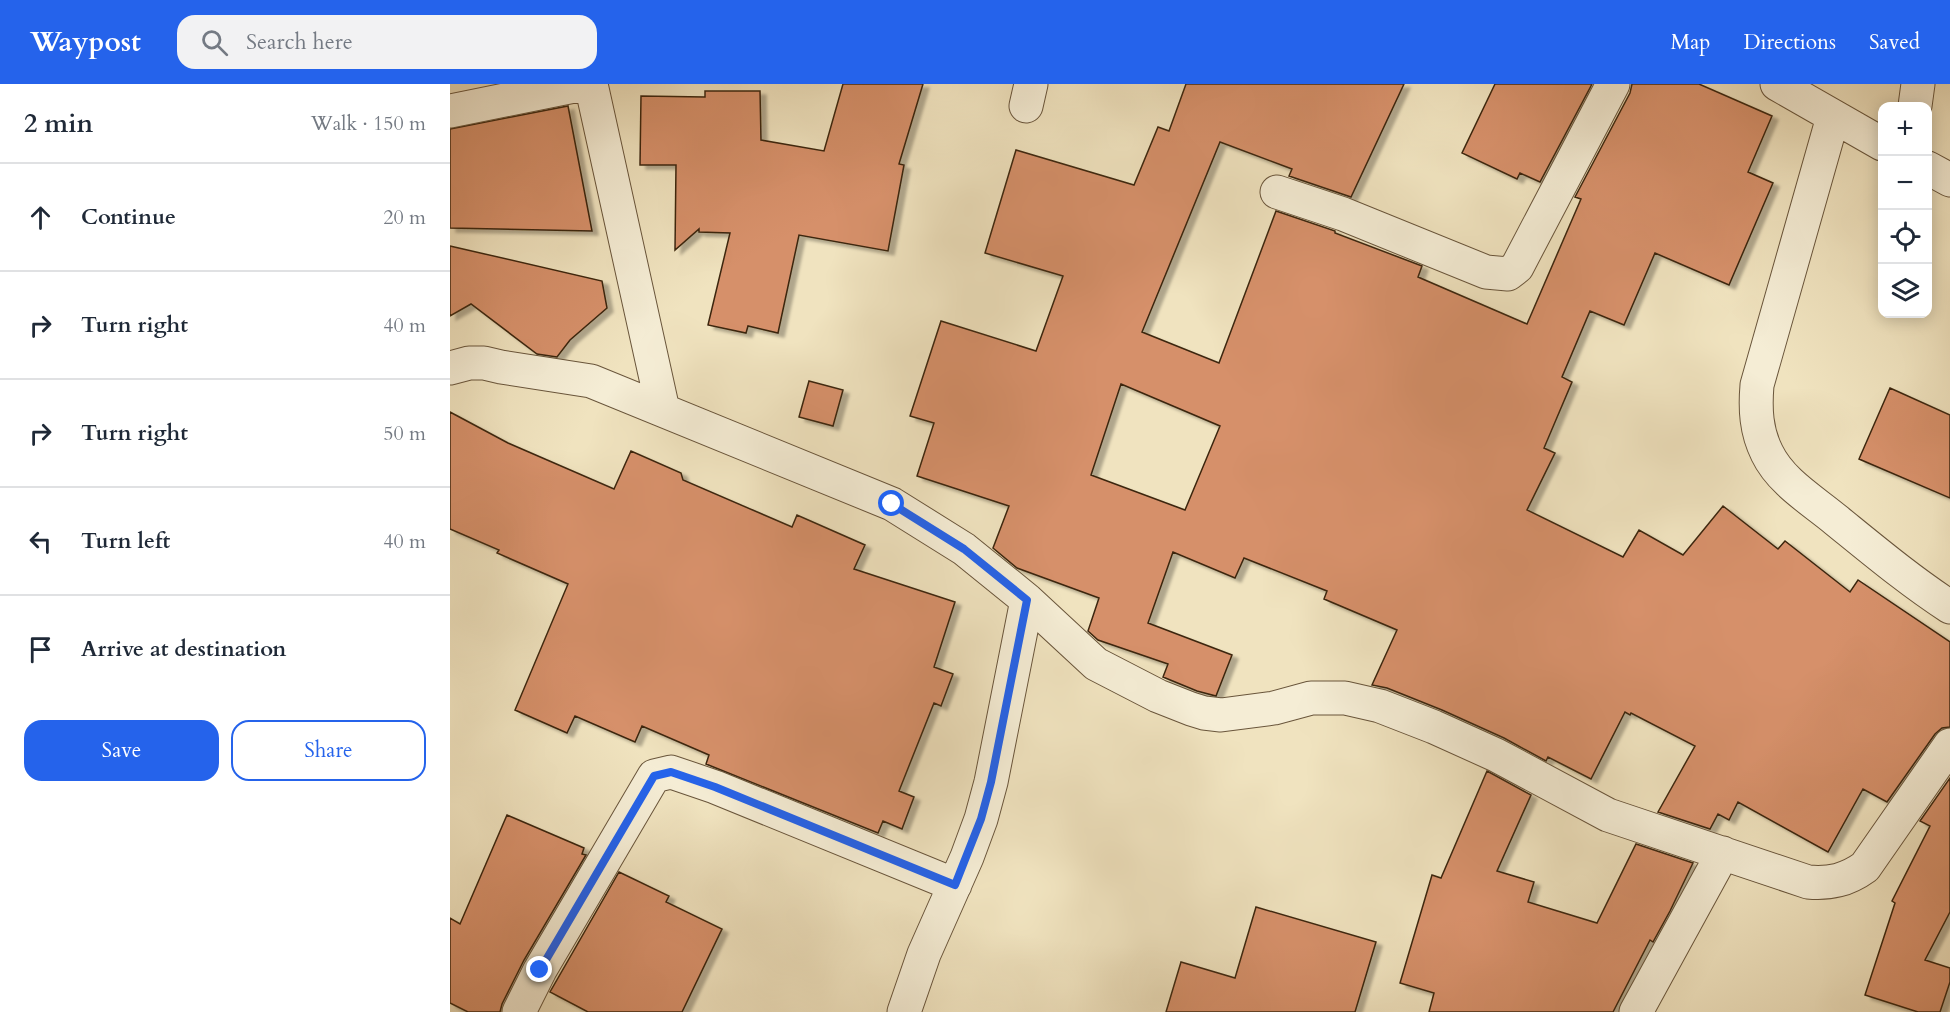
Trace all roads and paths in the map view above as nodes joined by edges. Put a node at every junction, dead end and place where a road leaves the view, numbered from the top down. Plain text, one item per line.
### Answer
1 (584, 84) edge
2 (591, 84) edge
3 (1613, 84) edge
4 (1777, 84) edge
5 (1918, 84) edge
6 (1916, 102) edge
7 (450, 111) edge
8 (1833, 117) junction
9 (1878, 142) edge
10 (1932, 170) edge
11 (1950, 180) edge
12 (1277, 192) dead end
13 (450, 368) edge
14 (663, 410) junction
15 (1027, 600) junction
16 (1950, 607) edge
17 (1950, 745) edge
18 (1723, 853) junction
19 (955, 885) junction
20 (519, 1012) edge
21 (904, 1012) edge
22 (1636, 1012) edge

1 - 7 street
2 - 14 street
3 - 12 street
4 - 8 street
5 - 6 street
8 - 9 street
8 - 16 street
10 - 11 street
13 - 14 street
14 - 15 street
15 - 18 street
15 - 19 street
17 - 18 street
18 - 22 street
19 - 20 street
19 - 21 street

